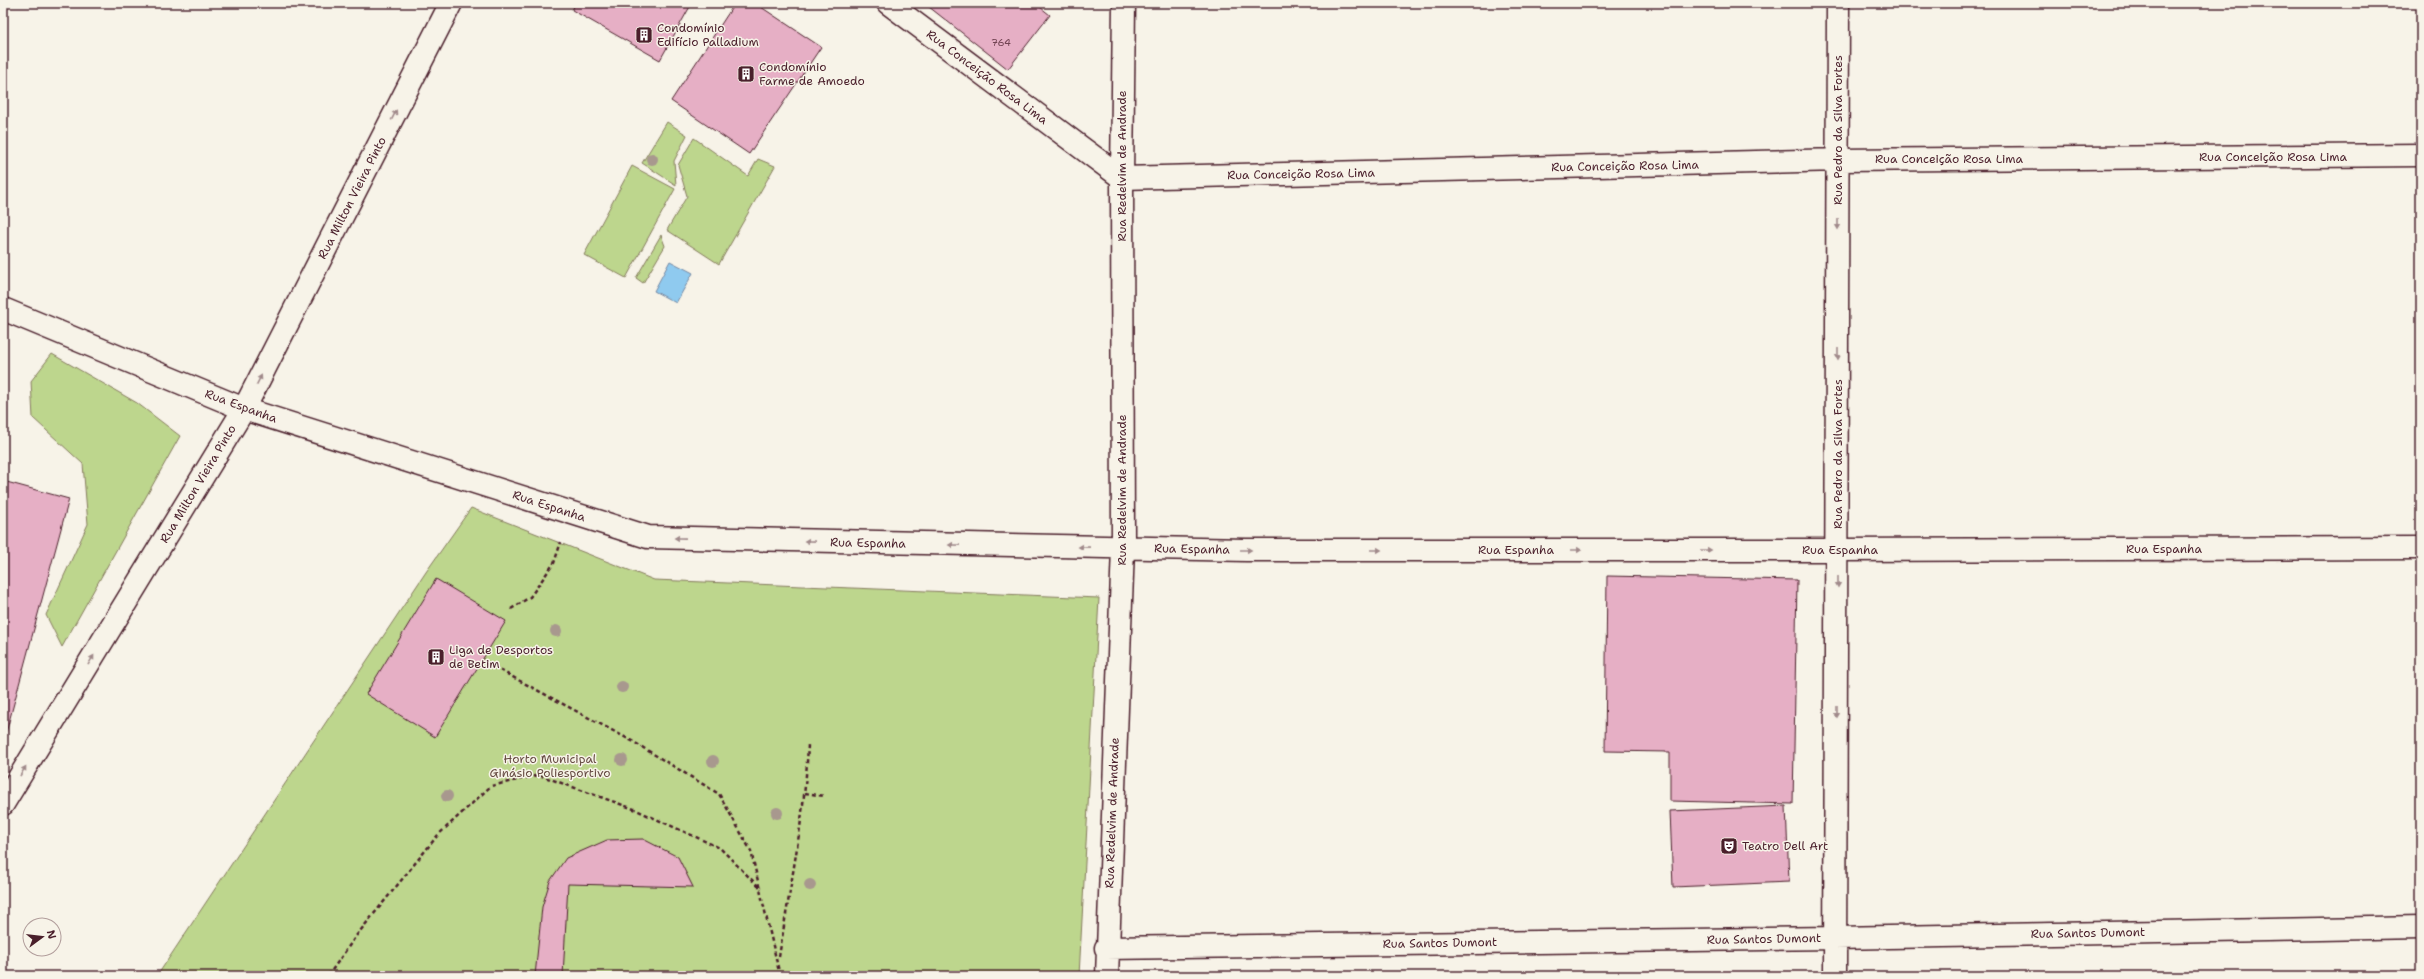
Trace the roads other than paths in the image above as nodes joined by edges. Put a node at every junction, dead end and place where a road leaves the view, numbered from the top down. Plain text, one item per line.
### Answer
1 (451, 3) edge
2 (888, 3) edge
3 (1124, 3) edge
4 (1838, 3) edge
5 (2421, 156) edge
6 (1838, 160) junction
7 (1122, 178) junction
8 (3, 308) edge
9 (244, 409) junction
10 (1123, 548) junction
11 (2421, 548) edge
12 (1838, 550) junction
13 (3, 804) edge
14 (2421, 927) edge
15 (1835, 938) junction
16 (1106, 948) junction
17 (1107, 976) edge
18 (1836, 976) edge

9 -> 1 street, Rua Milton Vieira Pinto
2 - 7 street, Rua Conceição Rosa Lima
3 - 7 street, Rua Redelvim de Andrade
4 - 6 street, Rua Pedro da Silva Fortes
5 - 6 street, Rua Conceição Rosa Lima
6 - 7 street, Rua Conceição Rosa Lima
6 -> 12 street, Rua Pedro da Silva Fortes
7 - 10 street, Rua Redelvim de Andrade
8 - 9 street, Rua Espanha
10 -> 9 street, Rua Espanha
13 -> 9 street, Rua Milton Vieira Pinto
10 -> 12 street, Rua Espanha
10 - 16 street, Rua Redelvim de Andrade
11 - 12 street, Rua Espanha
12 -> 15 street, Rua Pedro da Silva Fortes
14 - 15 street, Rua Santos Dumont
15 - 16 street, Rua Santos Dumont
15 - 18 street, Rua Pedro da Silva Fortes
16 - 17 street, Rua Redelvim de Andrade

